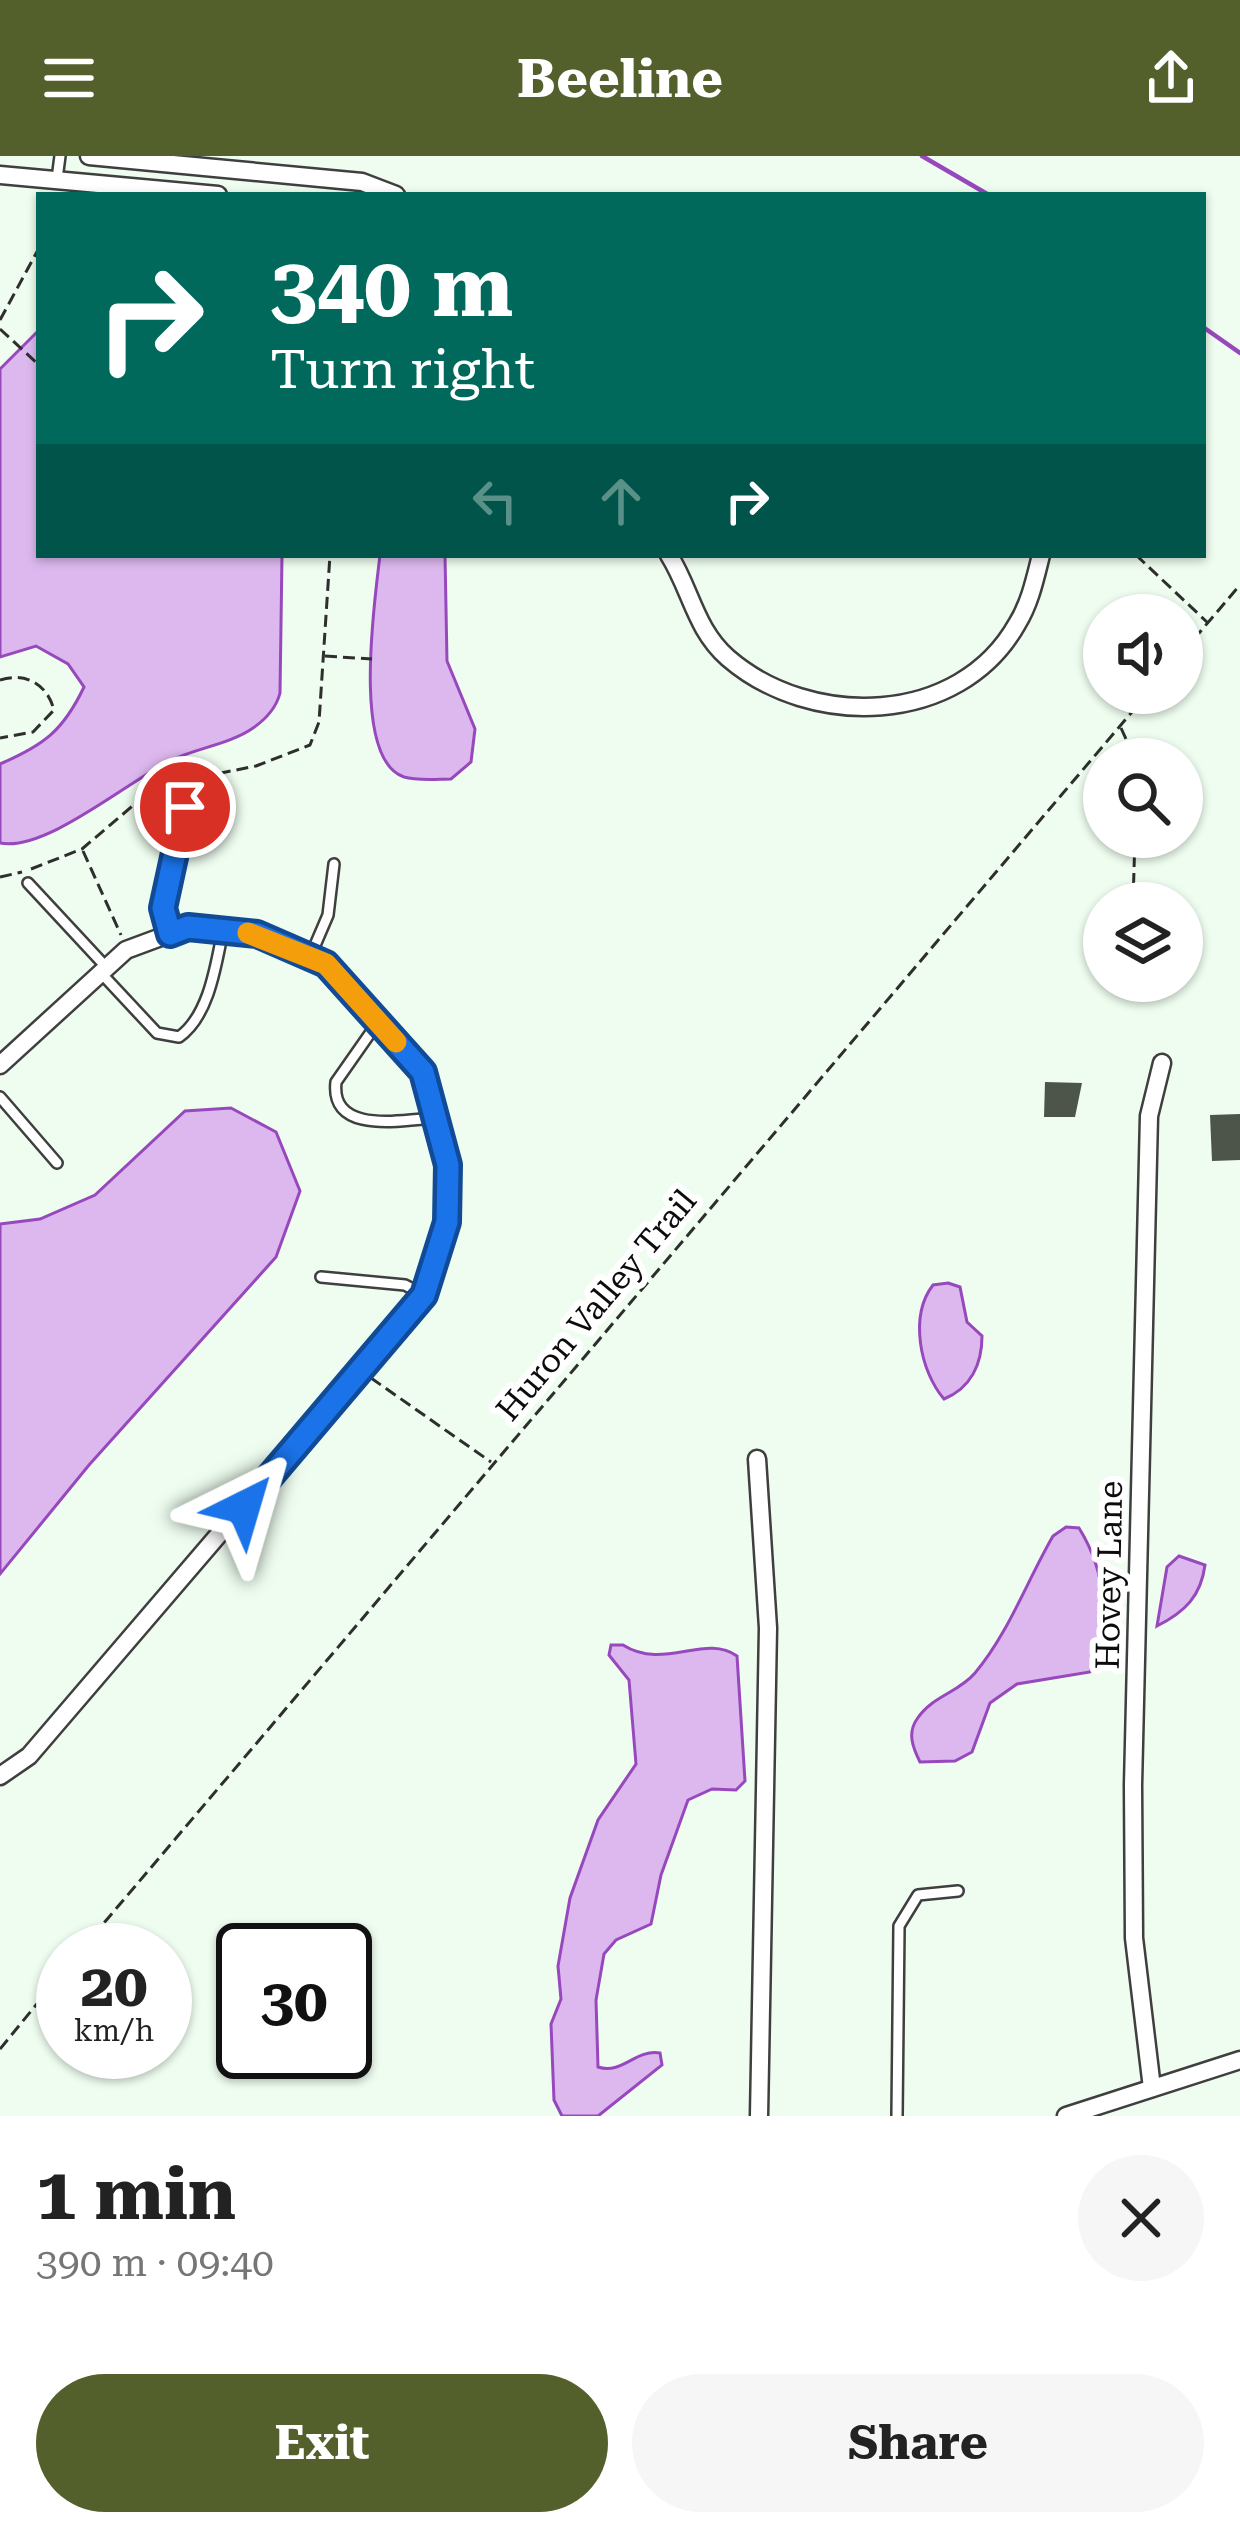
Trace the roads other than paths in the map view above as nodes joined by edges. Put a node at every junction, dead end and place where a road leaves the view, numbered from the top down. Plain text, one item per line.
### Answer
1 (60, 156) edge
2 (89, 156) edge
3 (124, 159) junction
4 (0, 175) edge
5 (57, 179) junction
6 (120, 185) junction
7 (189, 192) edge
8 (388, 192) edge
9 (670, 558) edge
10 (1040, 558) edge
11 (185, 807) dead end
12 (334, 864) dead end
13 (28, 883) dead end
14 (224, 930) junction
15 (170, 934) junction
16 (310, 957) junction
17 (104, 970) junction
18 (378, 1022) junction
19 (1162, 1063) dead end
20 (0, 1065) edge
21 (0, 1097) edge
22 (435, 1118) junction
23 (57, 1163) dead end
24 (321, 1277) dead end
25 (424, 1295) junction
26 (757, 1459) dead end
27 (0, 1776) edge
28 (958, 1891) dead end
29 (1240, 2060) edge
30 (1152, 2089) junction
31 (1104, 2110) edge
32 (759, 2116) edge
33 (897, 2116) edge
34 (1066, 2116) edge

1 - 5 lane
2 - 3 street
3 - 6 lane
3 - 8 street
4 - 5 street
5 - 6 street
6 - 7 street
9 - 10 street
11 - 15 lane
12 - 16 lane
13 - 17 lane
14 - 15 street
14 - 16 street
14 - 17 lane
15 - 17 street
16 - 18 street
17 - 20 street
18 - 22 street
18 - 22 lane
19 - 30 street, Hovey Lane
21 - 23 lane
22 - 25 street
24 - 25 lane
25 - 27 street
26 - 32 street
28 - 33 lane
29 - 30 street
30 - 31 street
31 - 34 street

